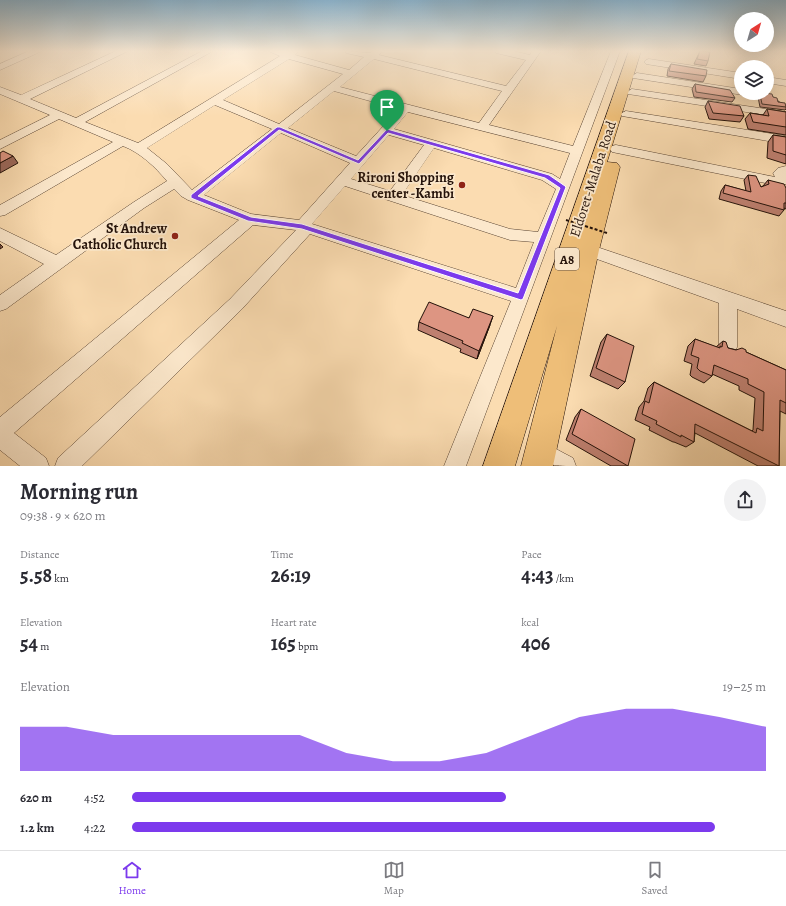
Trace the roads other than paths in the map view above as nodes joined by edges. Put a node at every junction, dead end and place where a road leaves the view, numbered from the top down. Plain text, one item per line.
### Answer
1 (77, 73) edge
2 (168, 73) edge
3 (261, 73) edge
4 (350, 73) edge
5 (446, 73) edge
6 (521, 73) edge
7 (608, 73) edge
8 (637, 73) edge
9 (637, 73) edge
10 (657, 73) edge
11 (662, 73) edge
12 (704, 73) edge
13 (734, 75) edge
14 (774, 81) edge
15 (786, 83) edge
16 (333, 88) junction
17 (0, 90) edge
18 (508, 90) junction
19 (734, 90) edge
20 (20, 99) junction
21 (215, 101) junction
22 (406, 108) junction
23 (58, 114) junction
24 (626, 114) junction
25 (786, 115) edge
26 (76, 122) junction
27 (703, 126) junction
28 (482, 127) junction
29 (279, 128) junction
30 (387, 131) junction
31 (786, 140) edge
32 (123, 141) junction
33 (754, 143) dead end
34 (0, 144) edge
35 (432, 144) junction
36 (140, 148) junction
37 (616, 149) junction
38 (577, 151) junction
39 (359, 162) junction
40 (786, 170) edge
41 (342, 181) junction
42 (175, 182) junction
43 (563, 187) junction
44 (193, 196) junction
45 (392, 197) junction
46 (0, 211) edge
47 (250, 219) junction
48 (305, 227) junction
49 (0, 234) edge
50 (544, 238) junction
51 (588, 250) junction
52 (57, 263) junction
53 (521, 297) junction
54 (728, 300) junction
55 (0, 304) edge
56 (786, 319) edge
57 (728, 347) edge
58 (0, 431) edge
59 (0, 436) edge
60 (550, 462) edge
61 (38, 466) edge
62 (66, 466) edge
63 (455, 466) edge
64 (500, 466) edge

1 - 20 street
2 - 26 street
3 - 21 street
4 - 16 street
5 - 18 street
6 - 18 street
7 - 38 street
8 - 24 highway, Eldoret-Malaba Road / A8
9 - 64 highway, Eldoret-Malaba Road / A8
10 - 25 street
11 - 19 street
12 - 13 street
14 - 15 street
16 - 22 street
16 - 29 street
17 - 20 street
18 - 28 street
20 - 23 street
21 - 29 street
21 - 36 street
22 - 28 street
22 - 30 street
23 - 26 street
23 - 34 street
24 - 27 street
24 - 37 highway, Eldoret-Malaba Road / A8
26 - 32 street
27 - 31 street
27 - 33 street
28 - 38 street
29 - 39 street
29 - 44 street
30 - 35 street
30 - 39 street
32 - 36 street
32 - 46 street
35 - 43 street
35 - 45 street
36 - 42 street
37 - 40 street
37 - 51 highway, Eldoret-Malaba Road / A8
38 - 43 street
39 - 41 street
41 - 45 street
41 - 48 street
42 - 44 street
42 - 52 street
43 - 50 street
44 - 47 street
45 - 50 street
47 - 48 street
47 - 58 street
48 - 53 street
48 - 62 street
49 - 52 street
50 - 53 street
51 - 54 street
51 - 60 highway, Eldoret-Malaba Road / A8
52 - 55 street
53 - 63 street
54 - 56 street
54 - 57 street
59 - 61 street

